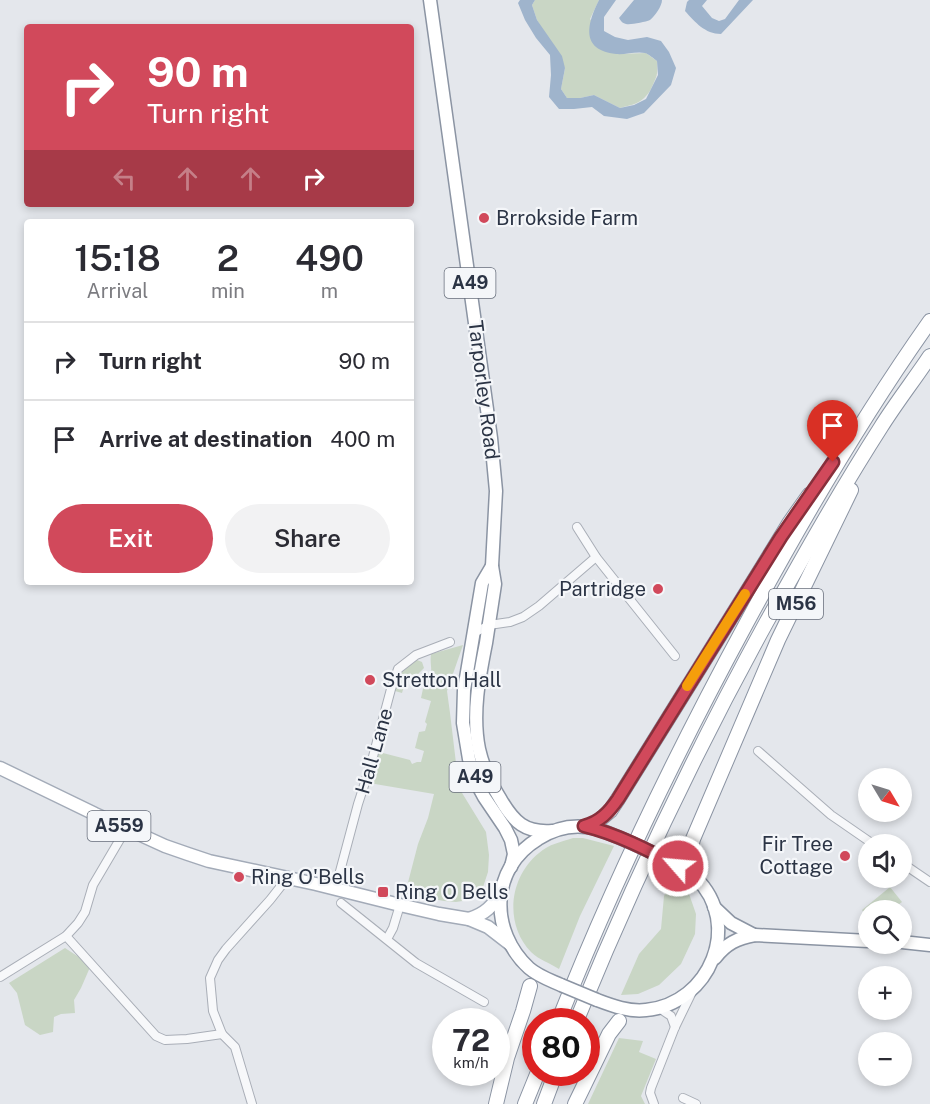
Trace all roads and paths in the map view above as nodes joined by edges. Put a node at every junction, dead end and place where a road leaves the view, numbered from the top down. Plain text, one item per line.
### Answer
1 (430, 0) edge
2 (930, 321) edge
3 (930, 356) edge
4 (867, 416) junction
5 (882, 426) junction
6 (577, 526) dead end
7 (596, 557) junction
8 (492, 566) junction
9 (489, 625) junction
10 (474, 633) junction
11 (450, 642) dead end
12 (675, 656) dead end
13 (758, 751) dead end
14 (0, 768) edge
15 (591, 824) junction
16 (126, 829) junction
17 (552, 831) junction
18 (859, 834) edge
19 (511, 867) junction
20 (693, 870) junction
21 (912, 870) edge
22 (284, 878) junction
23 (930, 882) edge
24 (336, 890) junction
25 (501, 892) junction
26 (341, 903) dead end
27 (399, 905) junction
28 (714, 907) junction
29 (469, 919) junction
30 (755, 935) junction
31 (66, 936) junction
32 (387, 939) junction
33 (858, 940) edge
34 (912, 943) edge
35 (510, 944) junction
36 (930, 945) edge
37 (712, 961) junction
38 (527, 967) junction
39 (0, 977) edge
40 (530, 986) joint
41 (694, 989) junction
42 (484, 1002) dead end
43 (564, 1008) edge
44 (582, 1008) edge
45 (659, 1008) junction
46 (640, 1011) junction
47 (619, 1021) joint
48 (675, 1027) junction
49 (222, 1034) junction
50 (532, 1086) edge
51 (551, 1086) edge
52 (683, 1098) dead end
53 (252, 1104) edge
54 (496, 1104) edge
55 (525, 1104) edge
56 (544, 1104) edge
57 (575, 1104) edge
58 (654, 1104) edge
59 (696, 1104) edge

1 - 8 main road, Tarporley Road / A49
2 - 4 highway, M56
3 - 5 highway, M56
4 - 15 highway, M56
4 - 43 highway, M56
5 - 20 highway, M56
5 - 44 highway, M56
6 - 7 street
7 - 9 street
7 - 12 street
8 - 9 main road, Tarporley Road / A49
8 - 10 main road, Tarporley Road / A49
9 - 10 street
9 - 17 main road, Tarporley Road / A49
10 - 19 main road, Tarporley Road / A49
11 - 24 street, Hall Lane
13 - 18 street
14 - 16 main road, A559
15 - 17 main road
15 - 20 main road, bridge
16 - 22 main road, A559
16 - 31 street
17 - 19 main road
19 - 25 main road
20 - 28 main road
21 - 23 street
22 - 24 main road, A559
22 - 49 street
24 - 27 main road, A559
25 - 29 main road
25 - 35 main road
26 - 32 street
27 - 29 main road, A559
27 - 32 street
28 - 30 main road
28 - 37 main road
29 - 35 main road, A559
30 - 33 main road
30 - 37 main road
31 - 39 street
31 - 49 street
32 - 42 street
34 - 36 main road
35 - 38 main road
37 - 41 main road
38 - 40 main road
38 - 46 main road, bridge
40 - 54 highway
41 - 45 main road
41 - 48 street
45 - 46 main road
45 - 48 street
46 - 47 main road
47 - 57 highway
48 - 58 street
49 - 53 street
50 - 55 highway
51 - 56 highway
52 - 59 street

